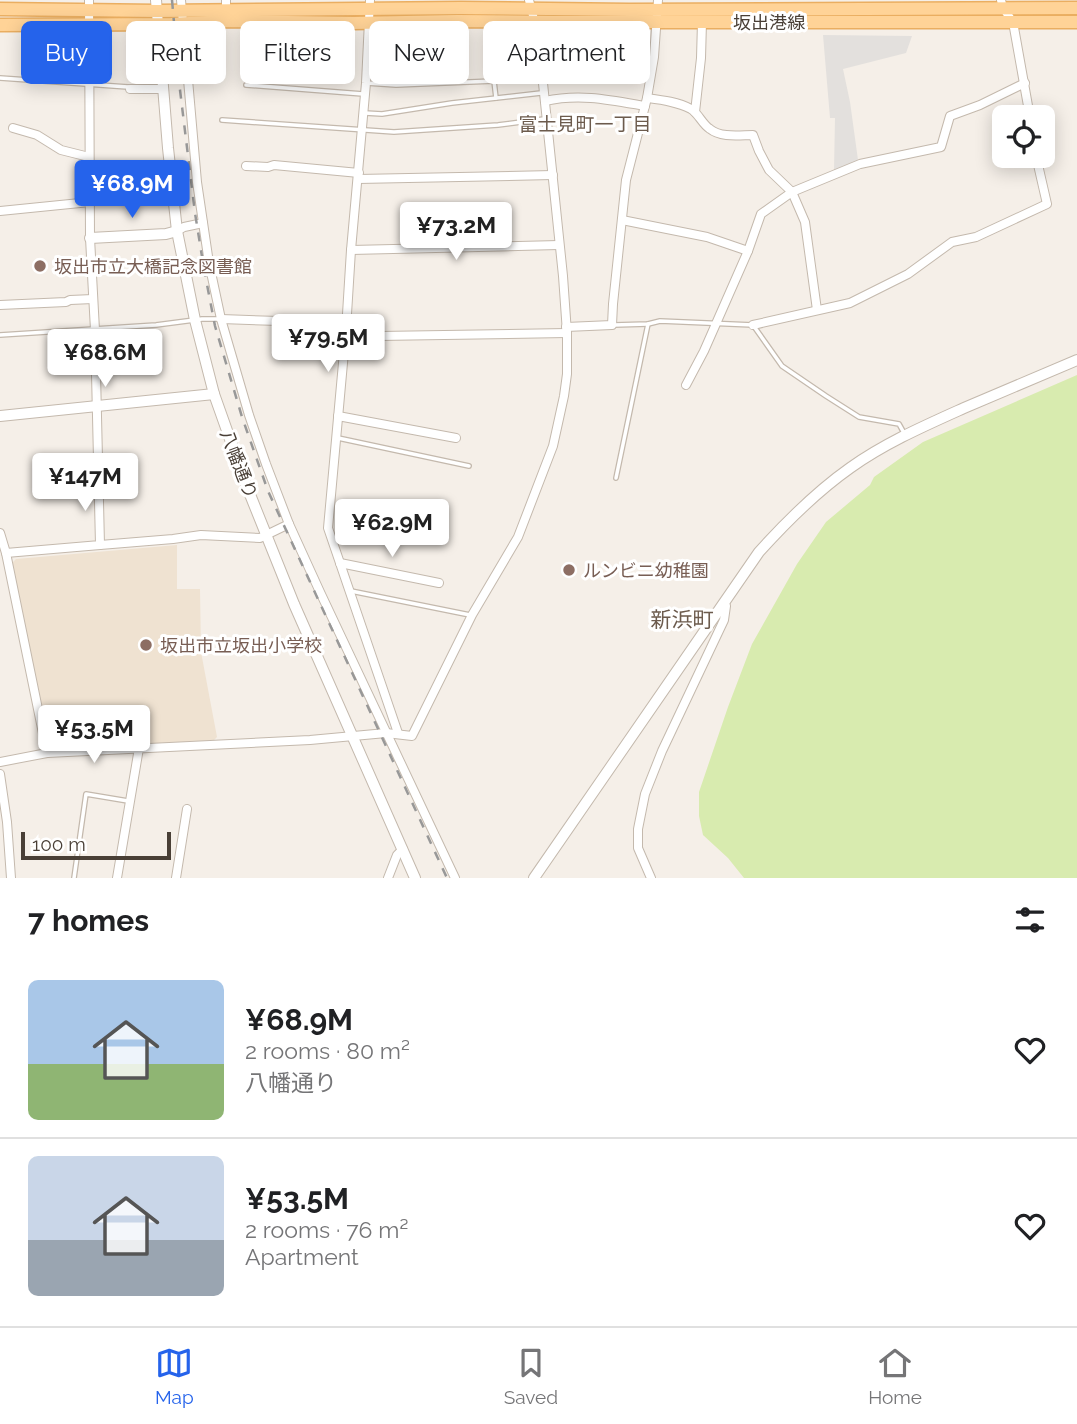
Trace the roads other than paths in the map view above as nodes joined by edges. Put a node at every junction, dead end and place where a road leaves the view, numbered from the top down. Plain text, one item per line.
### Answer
1 (1002, 4) edge
2 (1077, 8) edge
3 (0, 9) edge
4 (226, 10) edge
5 (657, 10) edge
6 (805, 10) edge
7 (89, 11) edge
8 (182, 11) edge
9 (369, 11) edge
10 (157, 12) edge
11 (533, 16) edge
12 (702, 22) junction
13 (1013, 22) junction
14 (1077, 22) edge
15 (0, 25) edge
16 (0, 78) edge
17 (21, 79) edge
18 (366, 83) junction
19 (1025, 83) junction
20 (89, 84) joint
21 (246, 85) dead end
22 (130, 89) joint
23 (163, 89) junction
24 (365, 94) junction
25 (544, 97) junction
26 (496, 98) junction
27 (646, 102) junction
28 (1028, 105) edge
29 (695, 112) junction
30 (363, 113) junction
31 (547, 119) junction
32 (222, 120) dead end
33 (13, 128) dead end
34 (361, 131) junction
35 (89, 157) junction
36 (246, 166) dead end
37 (1039, 168) edge
38 (553, 174) junction
39 (358, 176) junction
40 (792, 192) junction
41 (90, 202) junction
42 (0, 212) edge
43 (622, 220) junction
44 (203, 223) junction
45 (177, 231) junction
46 (90, 238) junction
47 (559, 245) junction
48 (351, 250) junction
49 (748, 251) junction
50 (93, 299) junction
51 (0, 305) edge
52 (817, 310) junction
53 (221, 319) junction
54 (195, 320) junction
55 (648, 324) junction
56 (716, 324) junction
57 (612, 325) junction
58 (753, 326) junction
59 (95, 330) junction
60 (346, 330) junction
61 (567, 330) junction
62 (0, 335) edge
63 (1077, 360) edge
64 (686, 385) dead end
65 (214, 394) junction
66 (97, 405) junction
67 (338, 415) junction
68 (0, 416) edge
69 (905, 434) junction
70 (336, 438) junction
71 (456, 438) dead end
72 (469, 466) dead end
73 (616, 478) dead end
74 (289, 524) junction
75 (0, 533) edge
76 (267, 535) junction
77 (100, 545) junction
78 (6, 553) junction
79 (340, 563) junction
80 (439, 583) dead end
81 (350, 591) junction
82 (724, 603) junction
83 (472, 615) junction
84 (386, 733) junction
85 (398, 733) junction
86 (353, 735) junction
87 (139, 748) junction
88 (47, 753) junction
89 (0, 762) edge
90 (0, 777) edge
91 (130, 801) junction
92 (187, 809) dead end
93 (403, 849) junction
94 (11, 878) edge
95 (74, 878) edge
96 (117, 878) edge
97 (176, 878) edge
98 (388, 878) edge
99 (415, 878) edge
100 (455, 878) edge
101 (534, 878) edge
102 (651, 878) edge

1 - 2 main road, 坂出港線
1 - 6 main road, 坂出港線
1 - 13 street
3 - 7 main road, 坂出港線
4 - 8 main road, 坂出港線
4 - 9 main road, 坂出港線
5 - 6 main road, 坂出港線
5 - 11 main road, 坂出港線
5 - 12 main road, 坂出港線
5 - 27 street
6 - 12 main road, 坂出港線
6 - 13 main road, 坂出港線
7 - 10 main road, 坂出港線
7 - 15 main road, 坂出港線
8 - 10 main road, 坂出港線
8 - 44 street
9 - 11 main road, 坂出港線
9 - 18 street
10 - 23 street, 八幡通り
11 - 25 street
12 - 29 street
13 - 14 main road, 坂出港線
13 - 19 street
16 - 17 lane
18 - 24 street
18 - 26 lane
19 - 28 street
19 - 40 street
20 - 22 lane
20 - 35 street
21 - 24 lane
22 - 23 street
23 - 45 street, 八幡通り
24 - 30 street
25 - 26 lane
25 - 27 street
25 - 31 street
26 - 30 lane
27 - 29 street
27 - 43 street
29 - 40 street
30 - 34 street
31 - 34 lane
31 - 38 street
32 - 34 lane
33 - 35 street
34 - 39 street
35 - 41 street
36 - 39 street
37 - 52 street
38 - 39 street
38 - 47 street
39 - 48 street
40 - 49 street
40 - 52 street
41 - 42 street
41 - 46 street
43 - 49 street
43 - 57 street
44 - 45 street
44 - 53 street
45 - 46 street
45 - 54 street, 八幡通り
46 - 50 street
47 - 48 street
47 - 61 street
48 - 60 street
49 - 56 street
50 - 51 street
50 - 59 street
52 - 58 street
53 - 54 lane
53 - 60 street
53 - 74 street
54 - 59 lane
54 - 65 street, 八幡通り
55 - 56 lane
55 - 57 lane
55 - 73 lane
56 - 58 lane
56 - 64 street
57 - 61 street
58 - 69 lane
59 - 62 lane
59 - 66 street
60 - 61 street
60 - 67 street
61 - 83 street
63 - 69 street
65 - 66 street
65 - 76 street, 八幡通り
66 - 68 street
66 - 77 street
67 - 70 street
67 - 71 street
69 - 82 street
70 - 72 lane
70 - 79 street
74 - 76 street
74 - 84 street
75 - 78 street
76 - 77 street
76 - 86 street, 八幡通り
77 - 78 street
78 - 88 street
79 - 80 street
79 - 81 street
81 - 83 lane
81 - 85 street
82 - 101 street
82 - 102 street
83 - 85 street
84 - 85 street
84 - 86 street
84 - 100 street
86 - 87 street
86 - 93 street, 八幡通り
87 - 88 street
87 - 91 street
88 - 89 street
90 - 94 street
91 - 95 lane
91 - 96 street
92 - 97 street
93 - 98 street
93 - 99 street, 八幡通り

